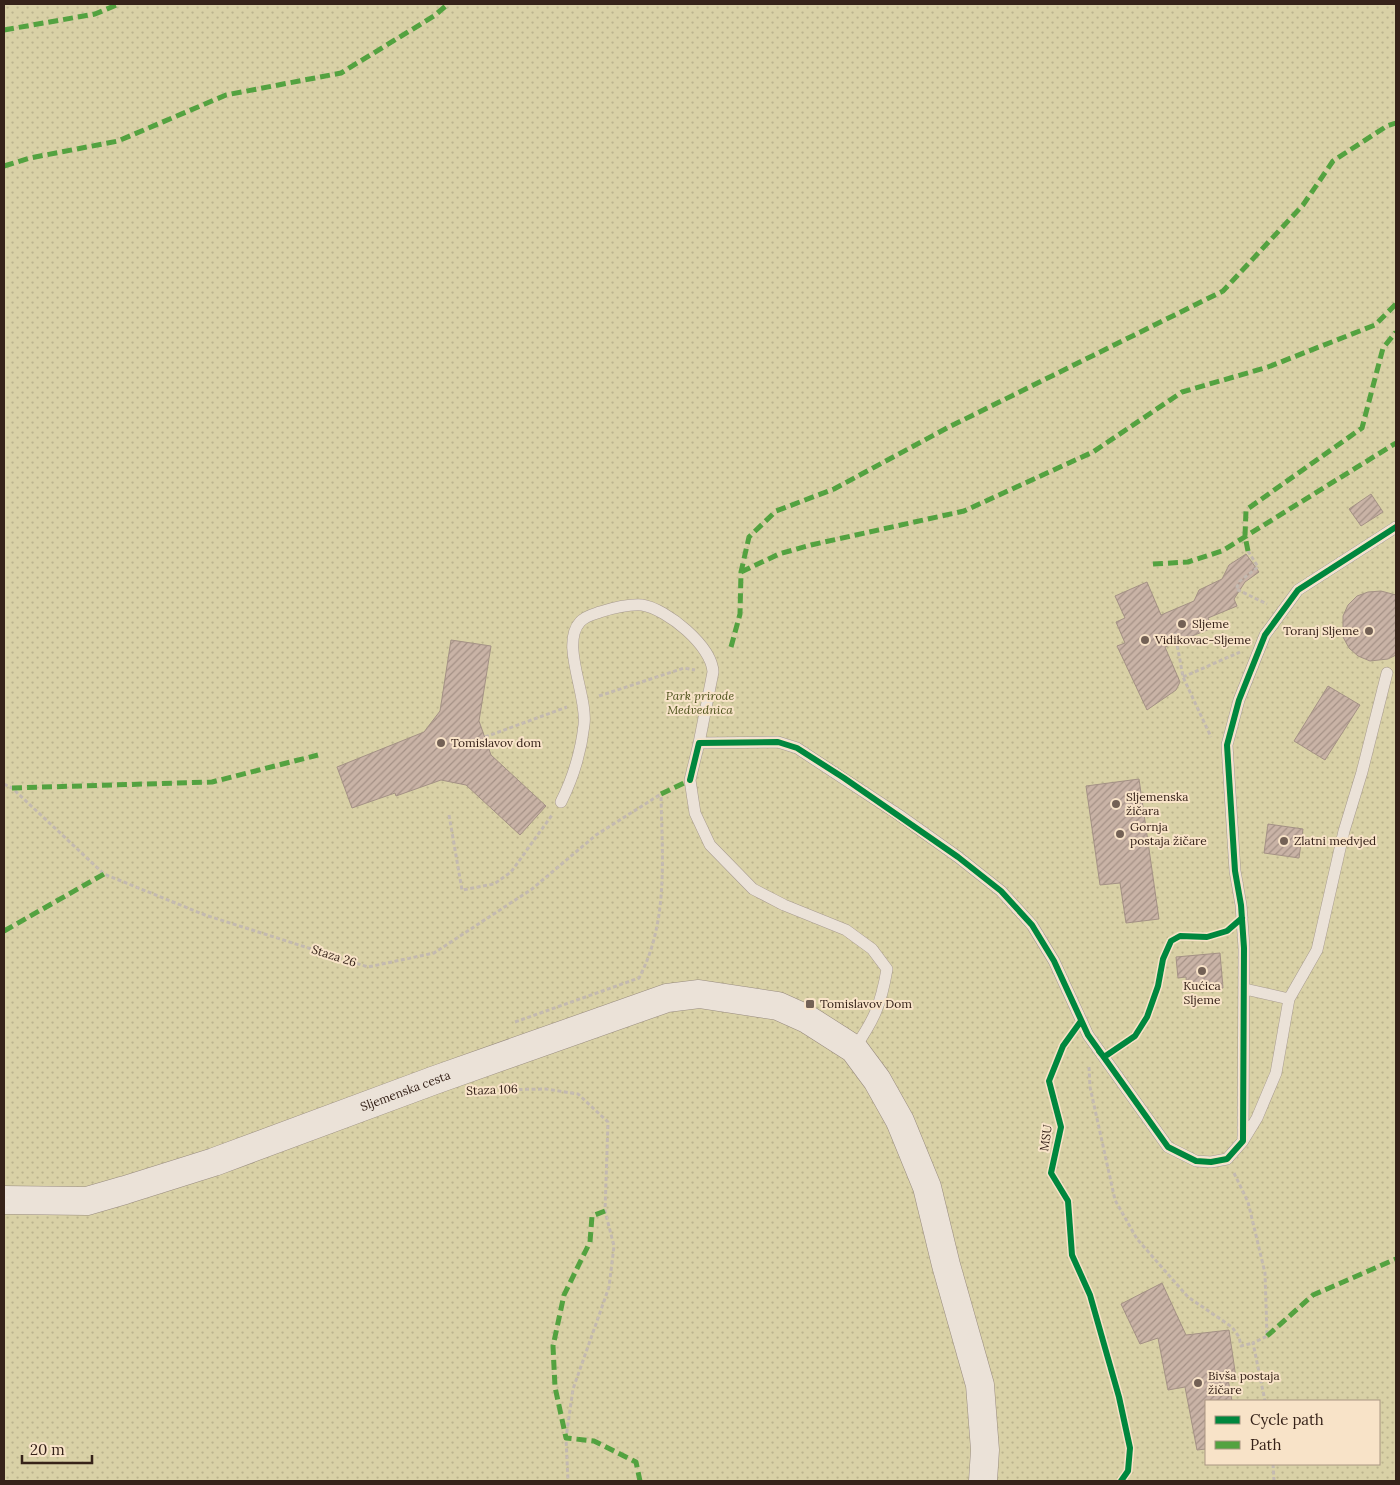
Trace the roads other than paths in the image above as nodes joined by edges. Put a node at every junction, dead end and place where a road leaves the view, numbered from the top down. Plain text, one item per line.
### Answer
1 (1396, 527) edge
2 (1387, 673) dead end
3 (699, 743) junction
4 (561, 802) road end
5 (1245, 990) junction
6 (1289, 999) junction
7 (854, 1049) junction
8 (1243, 1141) junction
9 (4, 1200) edge
10 (983, 1481) edge

1 - 5 lane
2 - 6 lane
3 - 4 lane
3 - 7 lane
3 - 8 lane
5 - 6 lane
5 - 8 lane
6 - 8 lane
7 - 9 main road, Sljemenska cesta
7 - 10 main road

